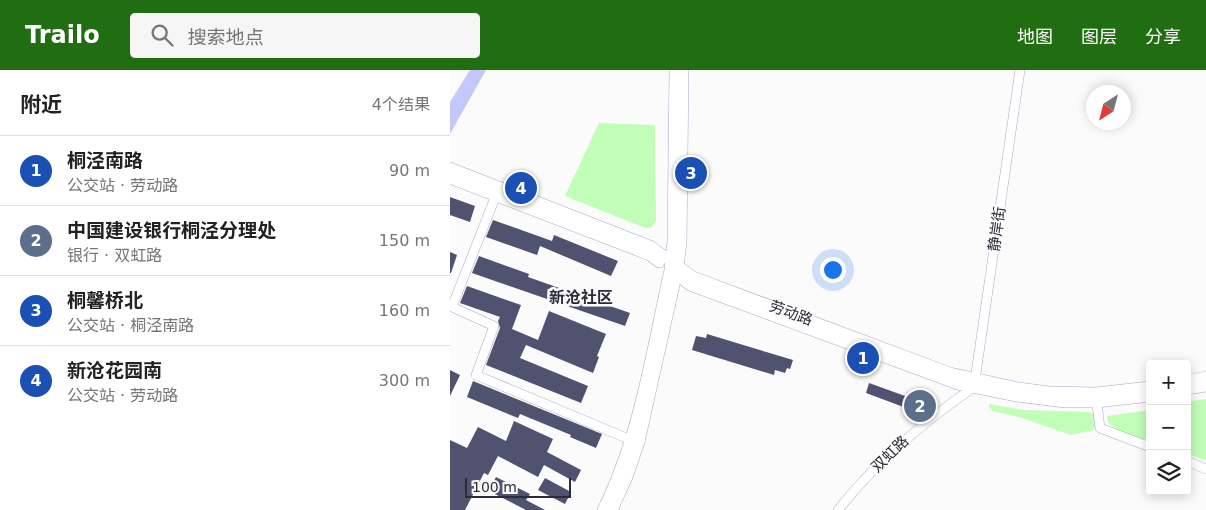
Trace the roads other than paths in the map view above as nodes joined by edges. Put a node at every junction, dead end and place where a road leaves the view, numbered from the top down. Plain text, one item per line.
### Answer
1 (674, 70) edge
2 (682, 70) edge
3 (1020, 70) edge
4 (450, 168) edge
5 (450, 178) edge
6 (498, 190) junction
7 (674, 268) junction
8 (1206, 377) edge
9 (1191, 380) edge
10 (975, 383) junction
11 (1206, 386) edge
12 (1191, 388) edge
13 (1146, 389) edge
14 (1146, 396) edge
15 (1096, 398) junction
16 (631, 440) junction
17 (1146, 445) edge
18 (1191, 462) edge
19 (1206, 468) edge
20 (604, 510) edge
21 (612, 510) edge
22 (838, 510) edge

1 - 7 main road
2 - 7 main road
3 - 10 street, 静岸街
4 - 6 main road, 劳动路
5 - 6 main road, 劳动路
6 - 7 main road, 劳动路
6 - 16 street
7 - 10 main road, 劳动路
7 - 16 main road
7 - 21 main road
8 - 9 main road
10 - 15 main road, 劳动路
10 - 22 street, 双虹路
11 - 12 main road
13 - 15 main road, 劳动路
14 - 15 main road, 劳动路
15 - 17 street
16 - 20 main road
18 - 19 street

